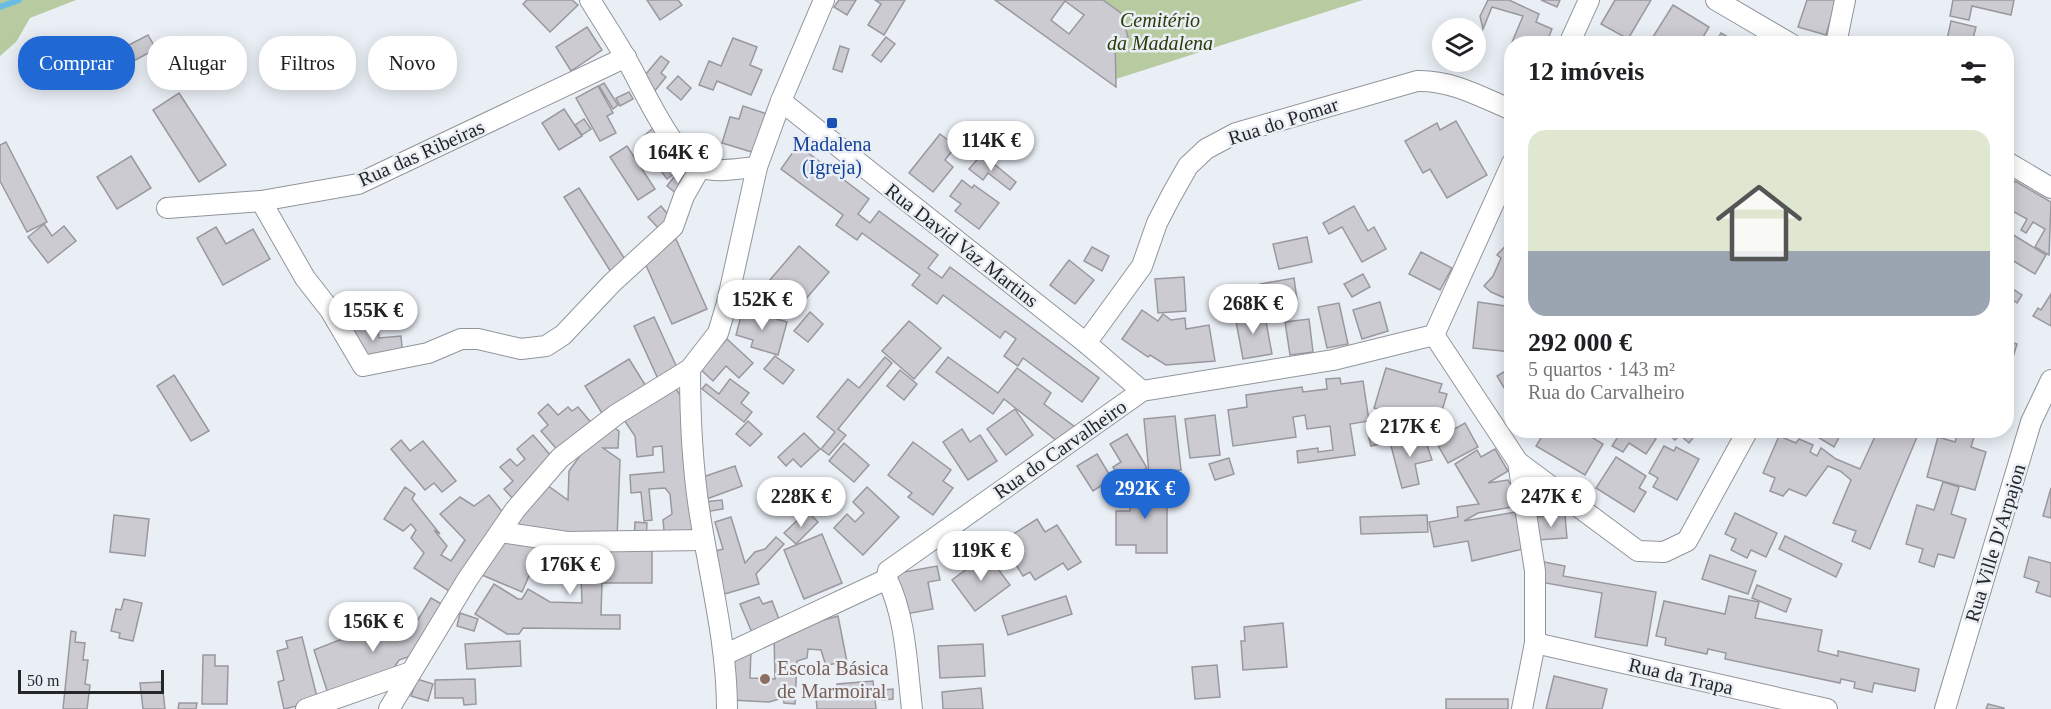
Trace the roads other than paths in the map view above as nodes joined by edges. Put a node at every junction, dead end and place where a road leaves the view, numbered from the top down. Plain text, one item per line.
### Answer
1 (590, 0) edge
2 (824, 0) edge
3 (1589, 0) edge
4 (1716, 0) edge
5 (1845, 0) edge
6 (1573, 36) edge
7 (1777, 36) edge
8 (1838, 36) edge
9 (626, 57) junction
10 (781, 101) junction
11 (1504, 107) edge
12 (2014, 166) edge
13 (757, 167) junction
14 (700, 168) junction
15 (1504, 188) edge
16 (2051, 188) edge
17 (261, 201) junction
18 (167, 208) dead end
19 (1434, 335) junction
20 (1086, 343) junction
21 (690, 369) junction
22 (2051, 380) edge
23 (1142, 392) junction
24 (1744, 438) edge
25 (1518, 462) junction
26 (500, 532) junction
27 (704, 540) junction
28 (887, 579) junction
29 (1535, 643) junction
30 (724, 655) junction
31 (408, 674) junction
32 (306, 709) edge
33 (389, 709) edge
34 (727, 709) edge
35 (912, 709) edge
36 (1522, 709) edge
37 (1827, 709) edge
38 (1945, 709) edge

1 - 9 street
2 - 10 street
3 - 6 street
4 - 7 street
5 - 8 street
9 - 14 street
9 - 17 street, Rua das Ribeiras
10 - 13 street
10 - 20 street, Rua David Vaz Martins
11 - 20 street, Rua do Pomar
12 - 16 street
13 - 14 street
13 - 21 street
14 - 17 street
15 - 19 street
17 - 18 street, Rua das Ribeiras
19 - 23 street, Rua do Carvalheiro
19 - 25 street
20 - 23 street, Rua David Vaz Martins
21 - 26 street
21 - 27 street
22 - 38 street, Rua Ville D'Arpajon
23 - 28 street, Rua do Carvalheiro
24 - 25 street
25 - 29 street
26 - 27 street
26 - 31 street
27 - 30 street
28 - 30 street, Rua do Carvalheiro
28 - 35 street
29 - 36 street
29 - 37 street, Rua da Trapa
30 - 34 street
31 - 32 street
31 - 33 street

